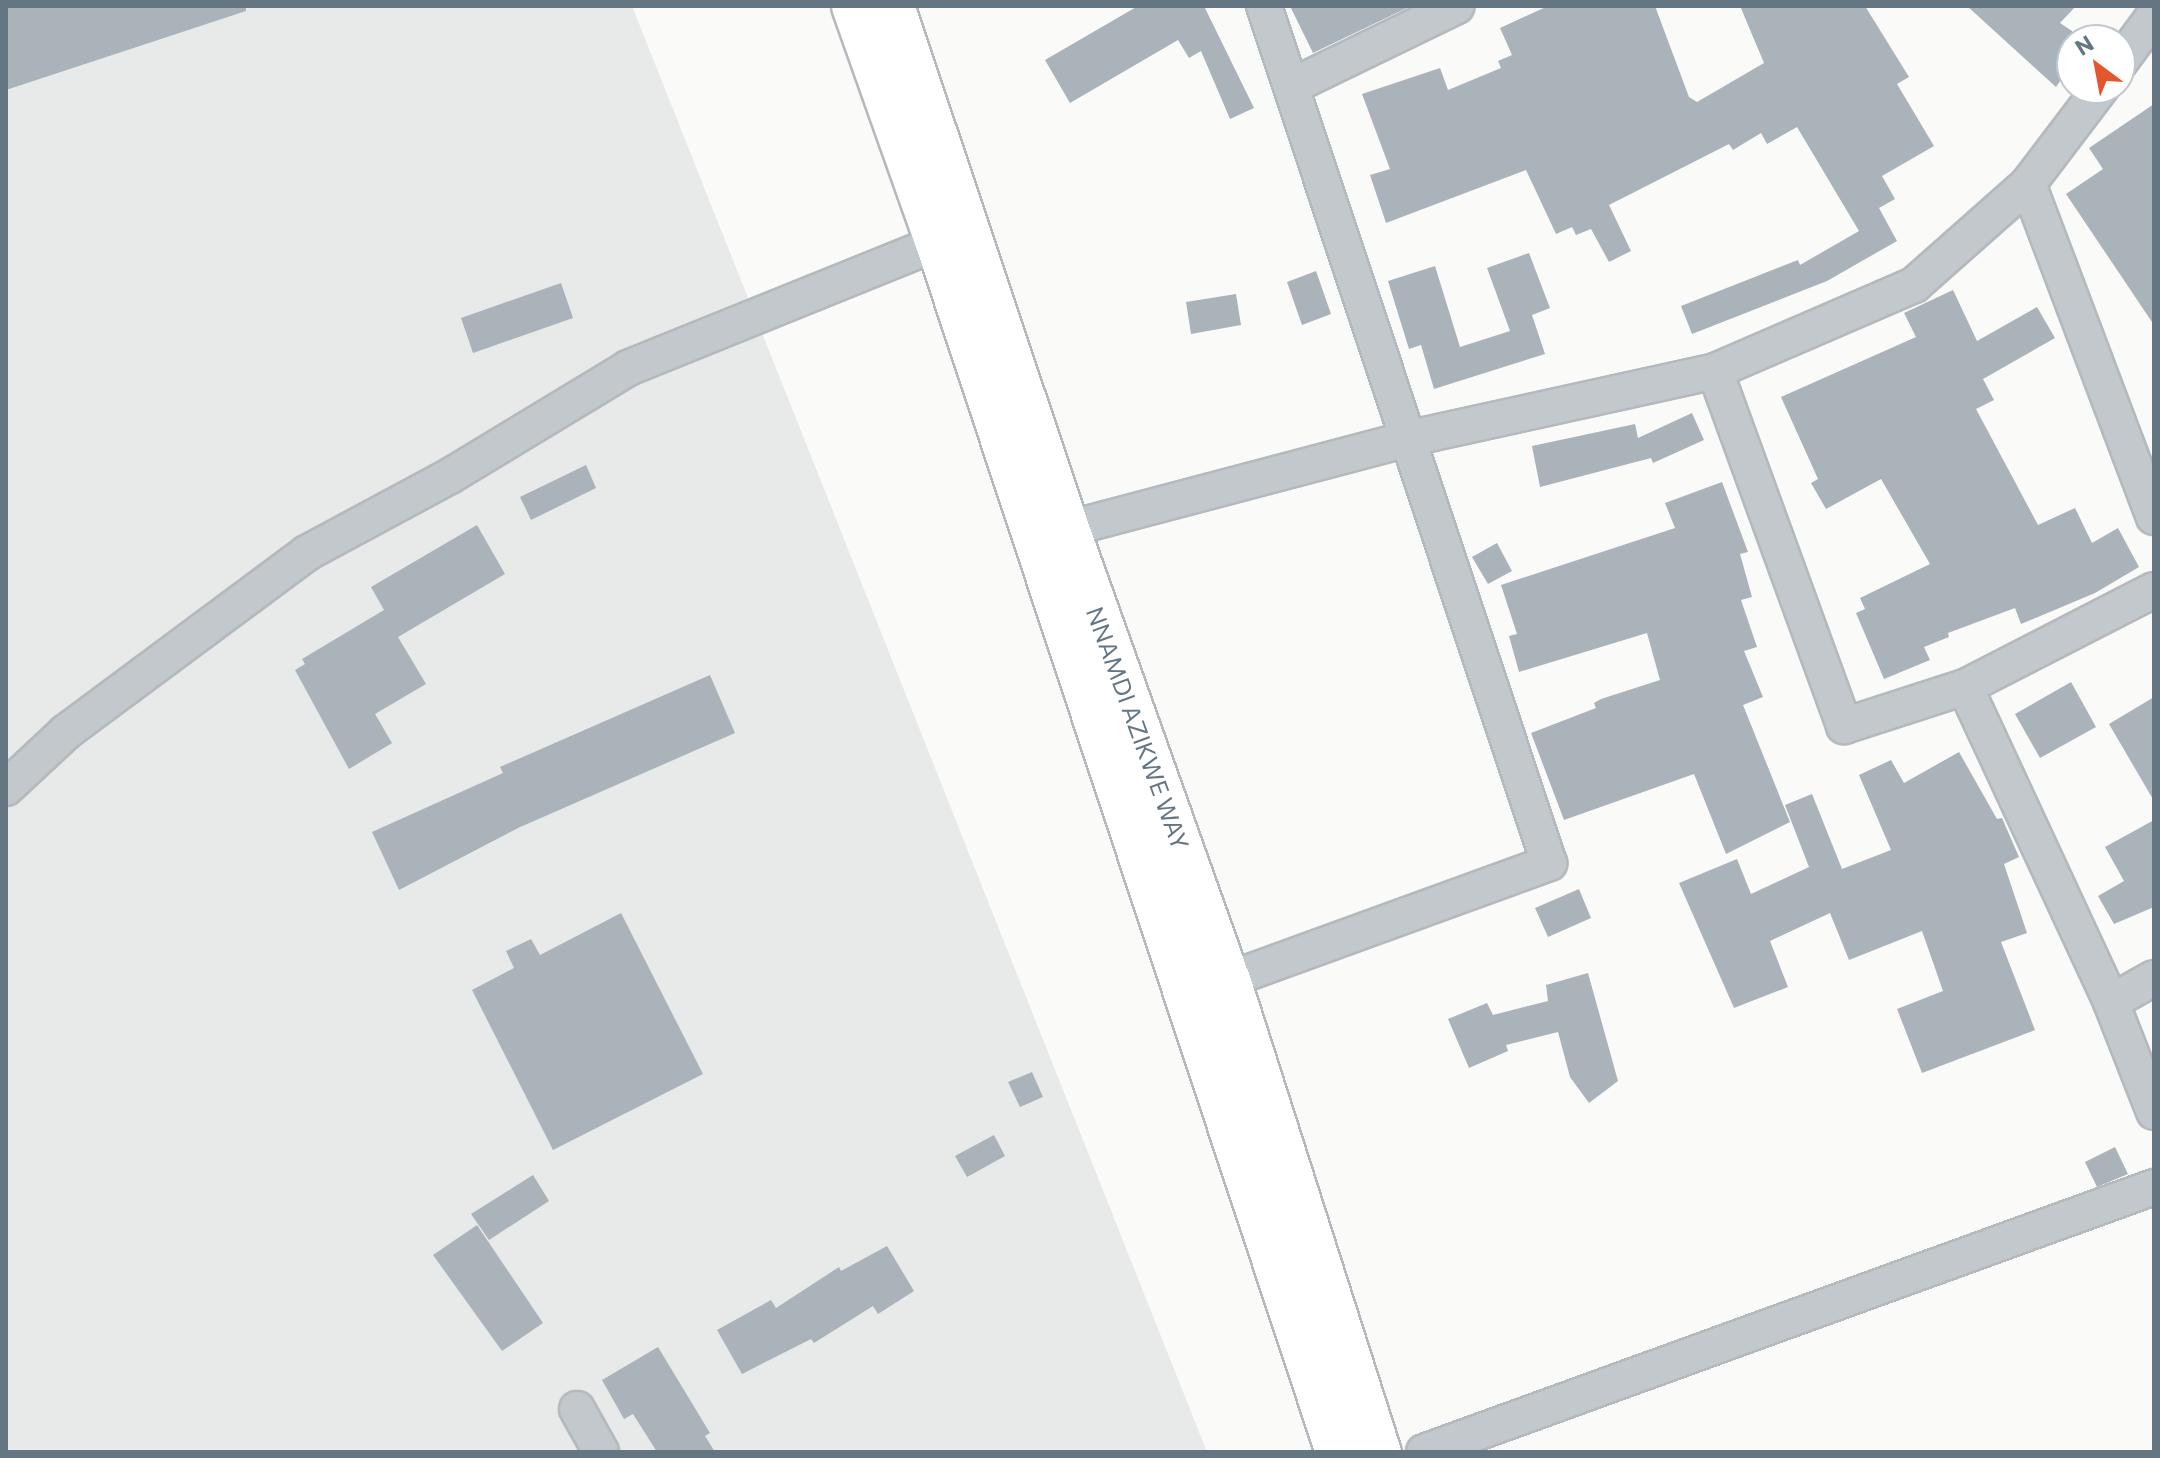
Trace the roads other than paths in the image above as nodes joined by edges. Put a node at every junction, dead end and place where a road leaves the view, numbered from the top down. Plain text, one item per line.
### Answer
1 (854, 6) edge
2 (892, 6) edge
3 (1264, 6) edge
4 (1457, 6) edge
5 (2147, 6) edge
6 (2154, 17) edge
7 (2136, 41) edge
8 (1292, 86) junction
9 (2089, 104) edge
10 (2028, 184) junction
11 (938, 243) junction
12 (1715, 371) junction
13 (1411, 438) junction
14 (2154, 517) edge
15 (1067, 529) junction
16 (2154, 590) edge
17 (1965, 687) junction
18 (6, 788) edge
19 (2154, 978) edge
20 (1228, 980) junction
21 (2111, 1002) junction
22 (2154, 1112) edge
23 (2154, 1187) edge
24 (577, 1409) dead end
25 (601, 1452) edge
26 (1338, 1452) edge
27 (1379, 1452) edge
28 (1424, 1452) edge

1 - 11 highway, NNAMDI AZIKWE WAY
2 - 15 highway, NNAMDI AZIKWE WAY
3 - 8 street
4 - 8 street
5 - 6 street
6 - 7 street
8 - 13 street
9 - 10 street
10 - 12 street
10 - 14 street
11 - 18 street
11 - 26 highway, NNAMDI AZIKWE WAY
12 - 13 street
12 - 17 street
13 - 15 street
13 - 20 street
15 - 20 highway, NNAMDI AZIKWE WAY
16 - 17 street
17 - 21 street
19 - 21 street
20 - 27 highway, NNAMDI AZIKWE WAY
21 - 22 street
23 - 28 street
24 - 25 street

